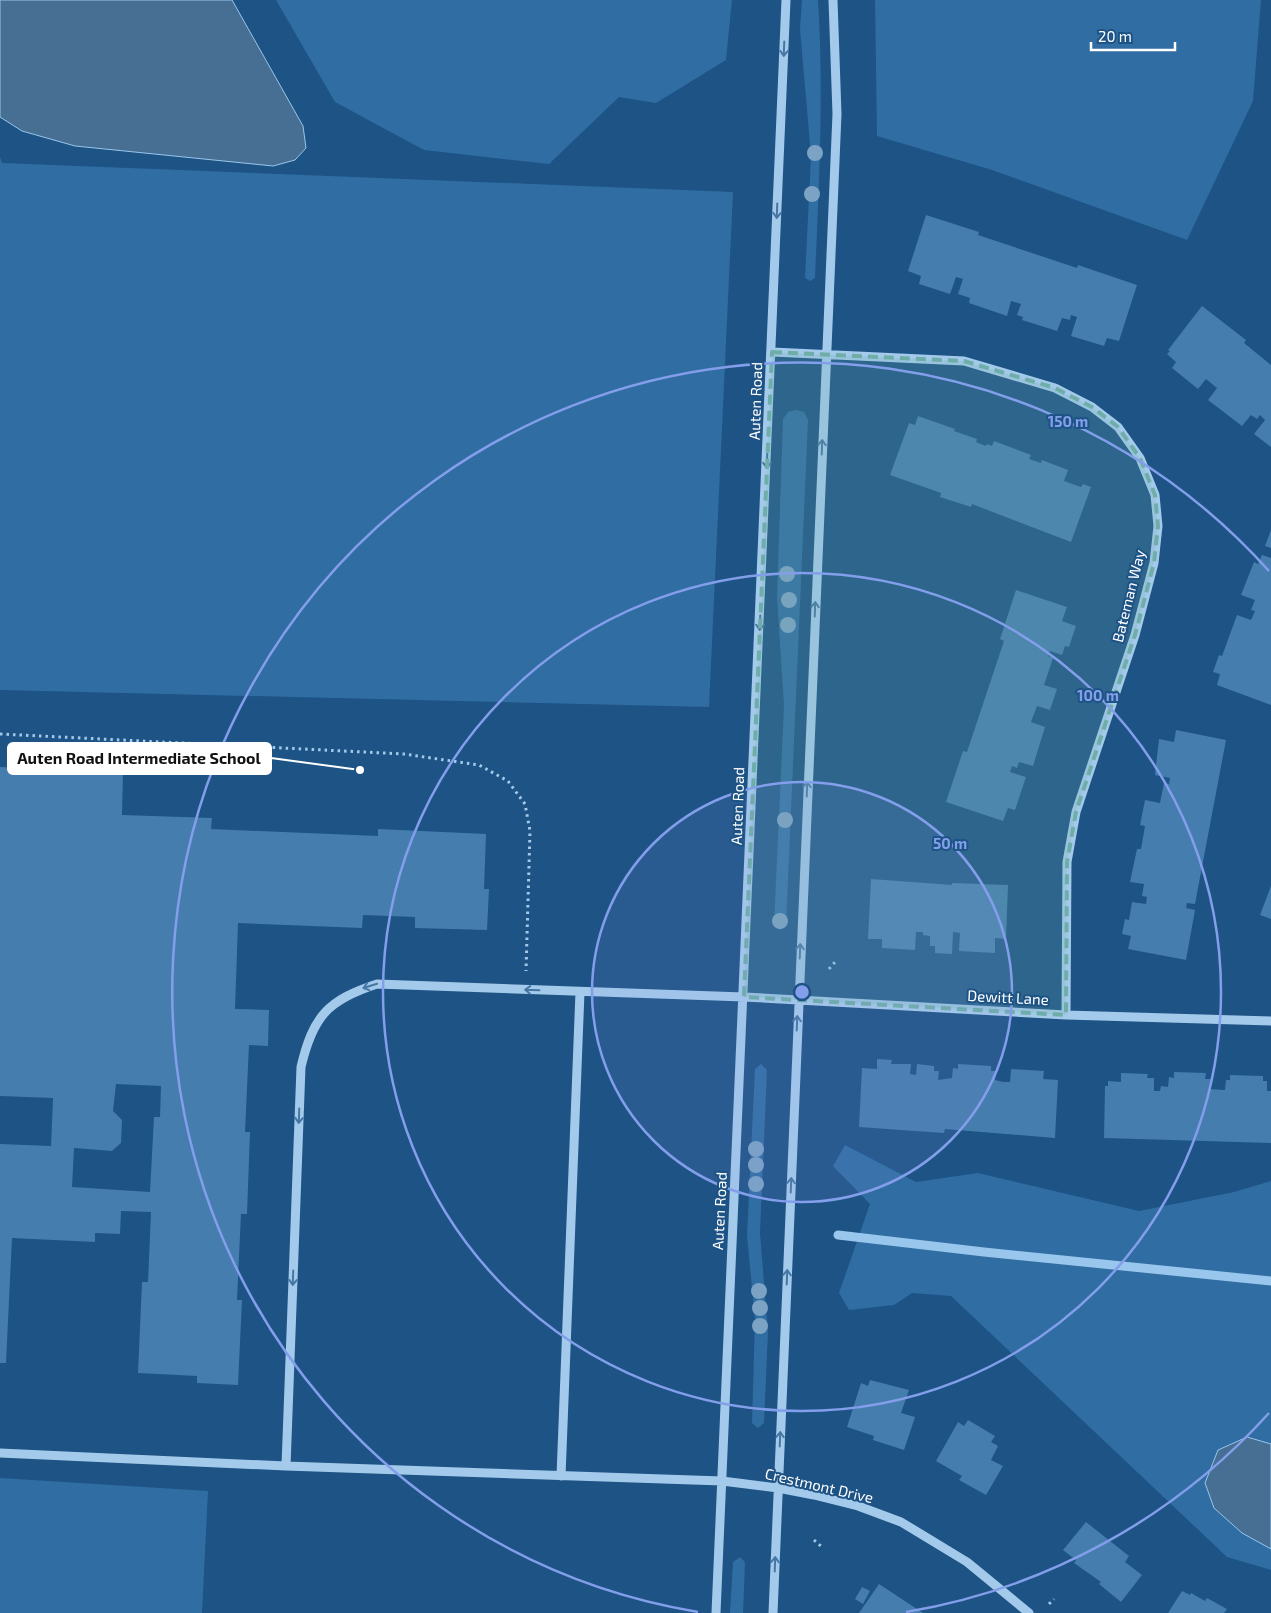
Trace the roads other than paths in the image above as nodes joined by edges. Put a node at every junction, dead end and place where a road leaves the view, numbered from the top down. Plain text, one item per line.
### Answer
1 (786, 0) edge
2 (833, 0) edge
3 (772, 352) junction
4 (826, 355) junction
5 (580, 992) junction
6 (744, 997) junction
7 (798, 1000) junction
8 (1066, 1015) junction
9 (1271, 1021) edge
10 (0, 1453) edge
11 (286, 1466) junction
12 (561, 1476) junction
13 (722, 1481) junction
14 (778, 1488) junction
15 (716, 1613) edge
16 (773, 1613) edge
17 (1030, 1613) edge

1 -> 3 street, Auten Road
2 - 4 street
3 - 4 street, Bateman Way
3 -> 6 street, Auten Road
7 -> 4 street
4 - 8 street, Bateman Way
5 - 6 street, Dewitt Lane
5 -> 11 street, Dewitt Lane
5 - 12 street
6 - 7 street, Dewitt Lane
6 - 13 street, Auten Road
7 - 8 street, Dewitt Lane
14 -> 7 street
8 - 9 street, Dewitt Lane
10 - 11 street, Crestmont Drive
11 - 12 street, Crestmont Drive
12 - 13 street, Crestmont Drive
13 - 14 street, Crestmont Drive
13 - 15 street, Auten Road
16 -> 14 street
14 - 17 street, Crestmont Drive

